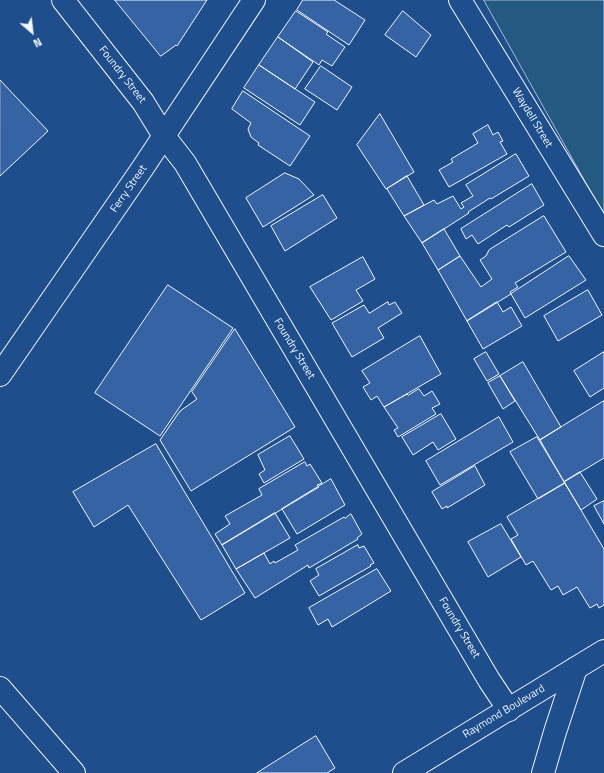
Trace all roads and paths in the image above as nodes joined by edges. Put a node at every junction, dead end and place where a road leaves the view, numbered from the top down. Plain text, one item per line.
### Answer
1 (63, 0) edge
2 (254, 0) edge
3 (460, 0) edge
4 (164, 136) junction
5 (604, 235) edge
6 (0, 375) edge
7 (604, 651) edge
8 (576, 668) junction
9 (0, 688) edge
10 (508, 710) junction
11 (74, 773) edge
12 (404, 773) edge
13 (543, 773) edge

1 - 4 main road, Foundry Street
2 - 4 main road, Ferry Street
3 - 5 main road, Waydell Street
4 - 6 main road, Ferry Street
4 - 10 main road, Foundry Street
7 - 8 main road, Raymond Boulevard
8 - 10 main road, Raymond Boulevard
8 - 13 main road
9 - 11 main road
10 - 12 main road, Raymond Boulevard

